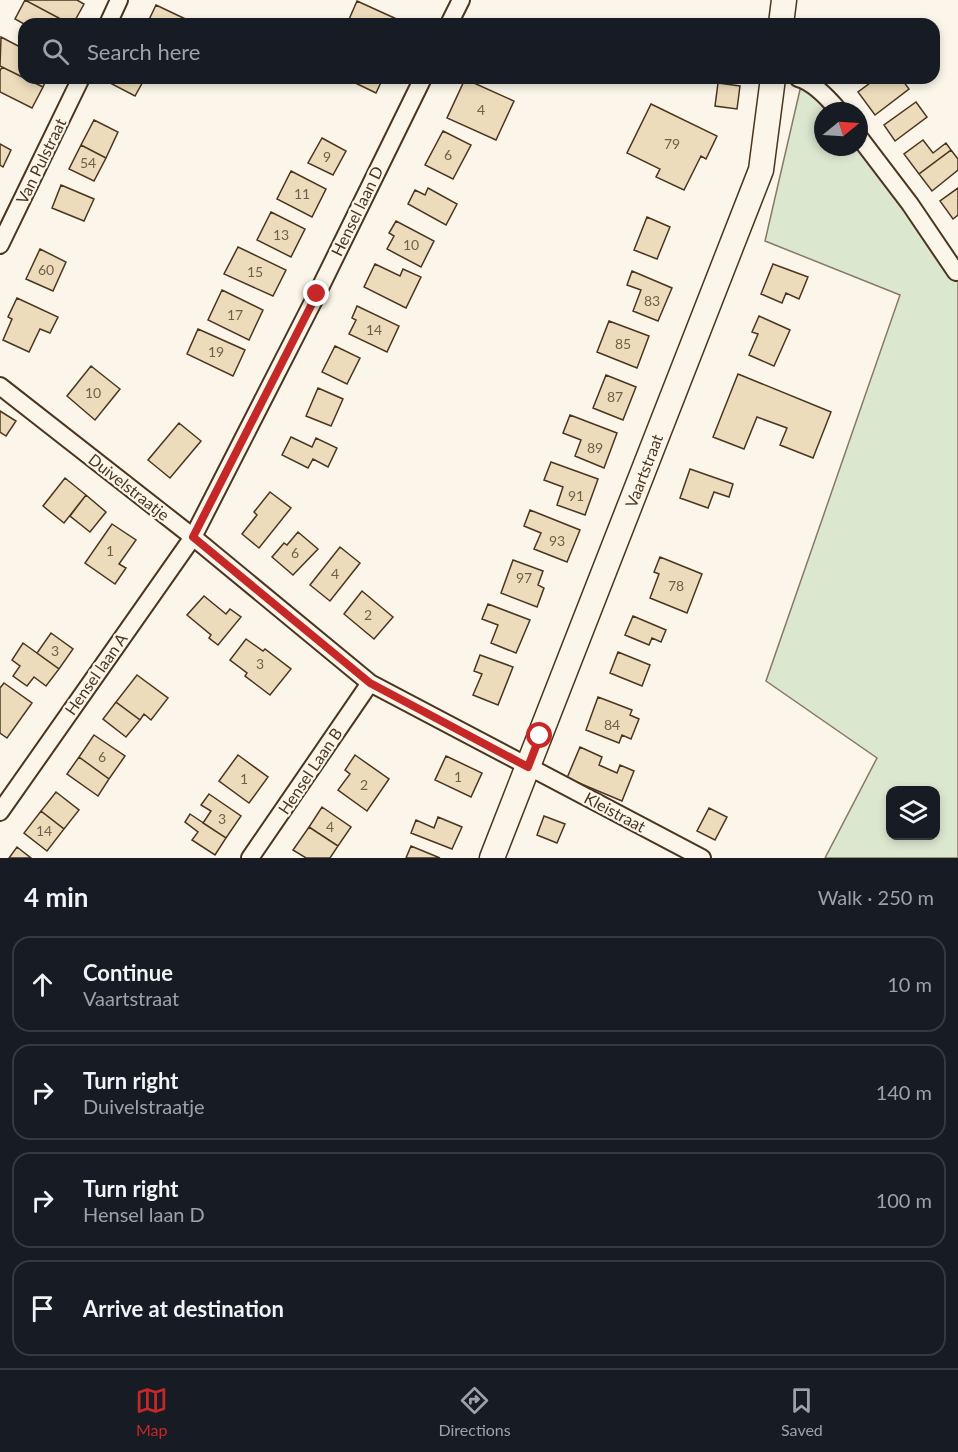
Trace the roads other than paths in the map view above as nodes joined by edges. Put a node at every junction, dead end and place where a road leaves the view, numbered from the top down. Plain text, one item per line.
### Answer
1 (119, 0) edge
2 (461, 0) edge
3 (784, 0) edge
4 (111, 18) edge
5 (452, 18) edge
6 (782, 18) edge
7 (78, 84) edge
8 (420, 84) edge
9 (772, 84) edge
10 (810, 84) edge
11 (831, 102) edge
12 (868, 149) edge
13 (0, 245) edge
14 (956, 272) dead end
15 (0, 386) edge
16 (193, 537) junction
17 (370, 683) junction
18 (528, 767) junction
19 (0, 812) edge
20 (250, 858) edge
21 (492, 858) edge
22 (702, 858) edge

1 - 4 street
2 - 5 street
3 - 6 main road
7 - 13 street, Van Pulstraat
8 - 16 street, Hensel laan D
9 - 18 main road, Vaartstraat
10 - 11 street
12 - 14 street
15 - 16 street, Duivelstraatje
16 - 17 street, Duivelstraatje
16 - 19 street, Hensel laan A
17 - 18 street, Duivelstraatje
17 - 20 street, Hensel Laan B
18 - 21 main road, Vaartstraat
18 - 22 street, Kleistraat

